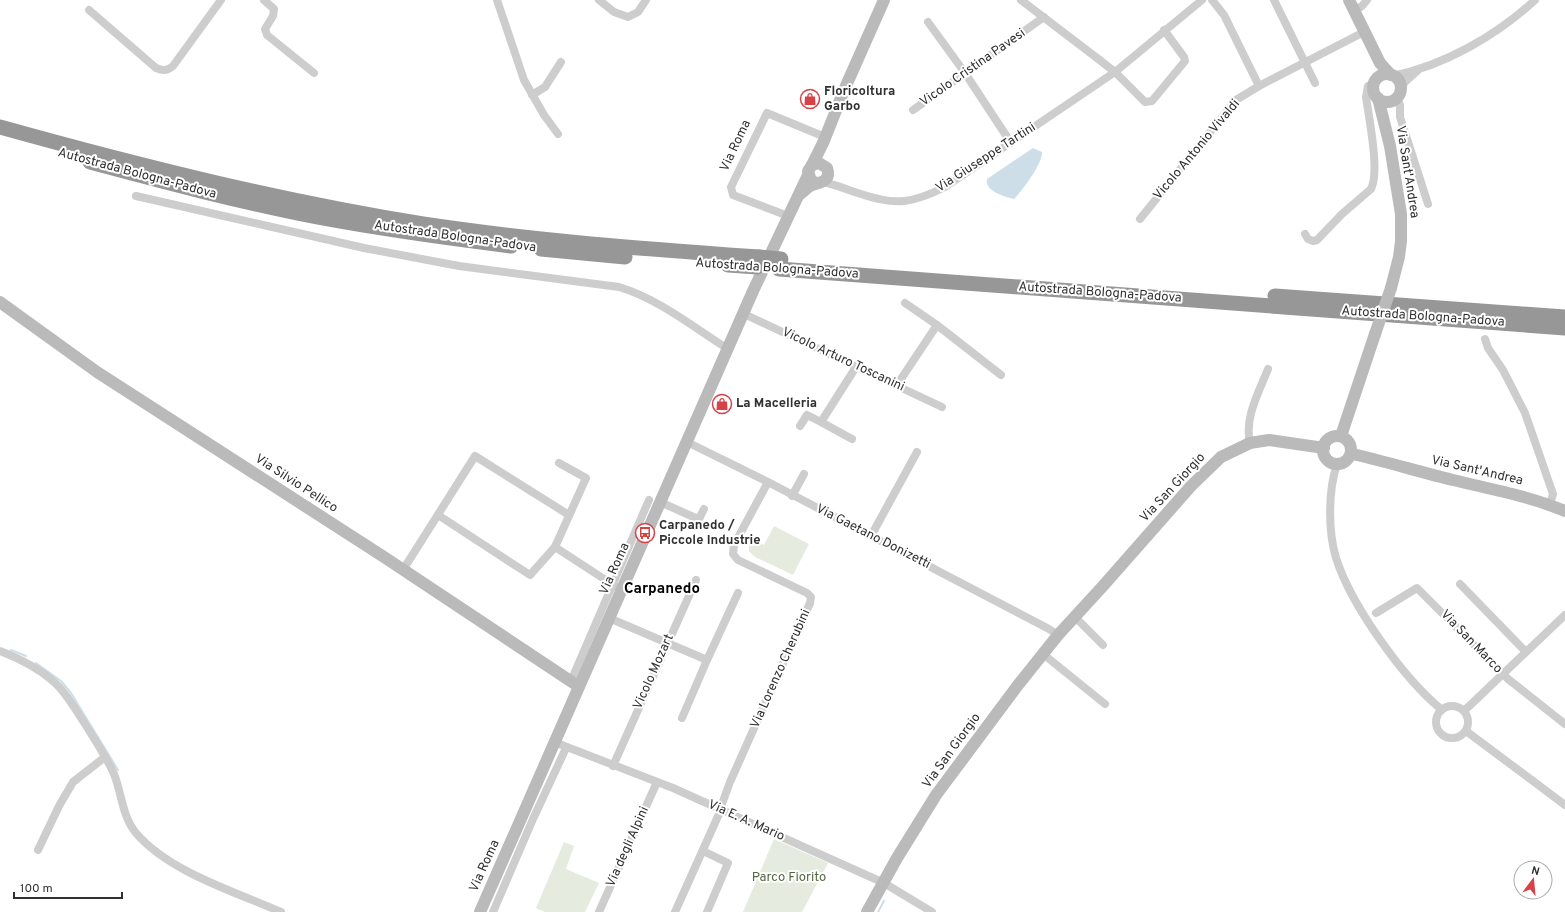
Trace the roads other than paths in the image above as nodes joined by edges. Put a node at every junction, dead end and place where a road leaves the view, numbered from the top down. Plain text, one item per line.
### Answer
1 (221, 0) edge
2 (264, 0) edge
3 (497, 0) edge
4 (599, 0) edge
5 (646, 0) edge
6 (884, 0) edge
7 (1022, 0) edge
8 (1202, 0) edge
9 (1212, 0) edge
10 (1274, 0) edge
11 (1367, 0) edge
12 (1535, 0) edge
13 (1351, 5) edge
14 (1033, 9) junction
15 (89, 10) dead end
16 (1044, 18) junction
17 (928, 22) dead end
18 (1032, 26) junction
19 (1164, 30) junction
20 (1364, 32) junction
21 (561, 62) dead end
22 (1305, 62) junction
23 (1380, 62) junction
24 (1420, 68) junction
25 (1115, 72) junction
26 (314, 73) dead end
27 (965, 73) junction
28 (1391, 76) junction
29 (1376, 80) junction
30 (1315, 83) dead end
31 (1259, 86) junction
32 (532, 95) junction
33 (1396, 96) junction
34 (1378, 98) junction
35 (913, 110) dead end
36 (1384, 119) junction
37 (0, 127) edge
38 (558, 134) dead end
39 (0, 137) edge
40 (824, 140) junction
41 (1011, 143) junction
42 (827, 168) junction
43 (815, 176) junction
44 (845, 188) junction
45 (136, 196) dead end
46 (1428, 204) dead end
47 (788, 216) junction
48 (1140, 219) dead end
49 (1305, 234) dead end
50 (758, 262) junction
51 (780, 264) junction
52 (0, 302) edge
53 (905, 303) dead end
54 (744, 314) junction
55 (1565, 317) edge
56 (937, 325) junction
57 (1565, 328) edge
58 (1485, 339) dead end
59 (728, 349) junction
60 (856, 366) junction
61 (1268, 370) dead end
62 (1001, 374) dead end
63 (897, 385) junction
64 (942, 407) dead end
65 (821, 422) junction
66 (800, 426) dead end
67 (1341, 436) junction
68 (852, 439) dead end
69 (687, 442) junction
70 (1250, 443) junction
71 (1324, 448) junction
72 (917, 452) dead end
73 (1352, 454) junction
74 (559, 463) dead end
75 (1337, 464) junction
76 (804, 474) dead end
77 (768, 482) junction
78 (792, 496) junction
79 (654, 501) junction
80 (1550, 504) junction
81 (704, 509) dead end
82 (1565, 511) edge
83 (438, 515) junction
84 (569, 515) junction
85 (871, 536) junction
86 (555, 547) junction
87 (403, 570) junction
88 (696, 580) dead end
89 (1460, 584) dead end
90 (616, 588) junction
91 (738, 593) dead end
92 (1376, 613) dead end
93 (1565, 616) edge
94 (1075, 617) junction
95 (609, 618) junction
96 (1058, 635) junction
97 (667, 643) junction
98 (1103, 645) dead end
99 (0, 651) edge
100 (1526, 652) junction
101 (1043, 654) junction
102 (707, 660) junction
103 (1503, 674) junction
104 (574, 684) junction
105 (1105, 704) dead end
106 (1442, 710) junction
107 (1464, 710) junction
108 (682, 718) dead end
109 (1565, 724) edge
110 (1466, 731) junction
111 (554, 742) junction
112 (566, 748) junction
113 (105, 757) junction
114 (613, 766) junction
115 (657, 782) junction
116 (1565, 805) edge
117 (720, 809) junction
118 (38, 850) dead end
119 (703, 851) junction
120 (884, 883) junction
121 (678, 911) edge
122 (281, 912) edge
123 (480, 912) edge
124 (493, 912) edge
125 (599, 912) edge
126 (707, 912) edge
127 (867, 912) edge
128 (932, 912) edge

1 - 15 street
2 - 26 street
3 - 32 street
4 - 5 street
6 - 40 street
7 - 14 street
8 - 19 street, Via Giuseppe Tartini
9 - 31 street
10 - 22 street
11 - 13 street
12 - 24 street
13 - 20 street
14 - 16 street
14 - 18 street, Vicolo Cristina Pavesi
16 - 18 street, Vicolo Cristina Pavesi
16 - 25 street
17 - 27 street
18 - 27 street, Vicolo Cristina Pavesi
19 - 25 street, Via Giuseppe Tartini
19 - 25 street
20 - 22 street, Vicolo Antonio Vivaldi
20 - 23 street
21 - 32 street
22 - 30 street
22 - 31 street, Vicolo Antonio Vivaldi
23 - 28 street
23 - 29 street
24 - 28 street
24 - 33 street
25 - 41 street, Via Giuseppe Tartini
27 - 35 street, Vicolo Cristina Pavesi
27 - 41 street
28 - 29 street
28 - 33 street
29 - 34 street
29 - 49 street
31 - 48 street, Vicolo Antonio Vivaldi
32 - 38 street
33 - 34 street
33 - 36 street, Via Sant'Andrea
33 - 46 street, Via Sant'Andrea
34 - 36 street, Via Sant'Andrea
36 - 67 street, Via Sant'Andrea, bridge
37 - 50 highway, Autostrada Bologna-Padova
39 - 50 highway, Autostrada Bologna-Padova
40 - 42 street
40 - 43 street
40 - 47 street, Via Roma
41 - 44 street, Via Giuseppe Tartini
42 - 43 street
42 - 43 street
42 - 44 street, Via Giuseppe Tartini
43 - 44 street, Via Giuseppe Tartini
43 - 47 street, Via Roma
45 - 59 street
47 - 54 street, Via Roma
50 - 51 highway, Autostrada Bologna-Padova, bridge
51 - 55 highway, Autostrada Bologna-Padova
51 - 57 highway, Autostrada Bologna-Padova
52 - 87 street, Via Silvio Pellico
53 - 56 street
54 - 59 street, Via Roma
54 - 60 street, Vicolo Arturo Toscanini
56 - 62 street
56 - 63 street
58 - 80 street
59 - 69 street, Via Roma
60 - 63 street, Vicolo Arturo Toscanini
60 - 65 street
61 - 70 street
63 - 64 street, Vicolo Arturo Toscanini
65 - 66 street
65 - 68 street
67 - 71 street
67 - 73 street
69 - 77 street, Via Gaetano Donizetti
69 - 79 street, Via Roma
70 - 71 street, Via San Giorgio
70 - 94 street, Via San Giorgio
71 - 75 street
72 - 85 street
73 - 75 street
73 - 80 street, Via Sant'Andrea
74 - 84 street
75 - 106 street
76 - 78 street
77 - 78 street, Via Gaetano Donizetti
77 - 117 street, Via Lorenzo Cherubini
78 - 85 street, Via Gaetano Donizetti
79 - 81 street
79 - 90 street, Via Roma
80 - 82 street, Via Sant'Andrea
83 - 84 street
83 - 86 street
83 - 87 street
84 - 86 street
85 - 96 street, Via Gaetano Donizetti
86 - 90 street
87 - 104 street, Via Silvio Pellico
88 - 97 street, Vicolo Mozart
89 - 100 street
90 - 95 street, Via Roma
90 - 104 street, Via Roma
91 - 102 street
92 - 103 street, Via San Marco
93 - 100 street
94 - 96 street, Via San Giorgio
94 - 98 street
95 - 97 street
95 - 104 street, Via Roma
96 - 101 street, Via San Giorgio
97 - 102 street
97 - 114 street, Vicolo Mozart
99 - 113 street
100 - 103 street
101 - 105 street
101 - 120 street, Via San Giorgio
102 - 108 street
103 - 107 street
103 - 109 street, Via San Marco
104 - 111 street, Via Roma
106 - 107 street
106 - 110 street
107 - 110 street
110 - 116 street
111 - 112 street, Via E. A. Mario
111 - 123 street, Via Roma
112 - 114 street, Via E. A. Mario
112 - 124 street, Via Roma
113 - 118 street
113 - 122 street
114 - 115 street, Via E. A. Mario
115 - 117 street, Via E. A. Mario
115 - 125 street, Via degli Alpini
117 - 119 street
117 - 120 street, Via E. A. Mario
119 - 121 street
119 - 126 street
120 - 127 street, Via San Giorgio
120 - 128 street, Via E. A. Mario

